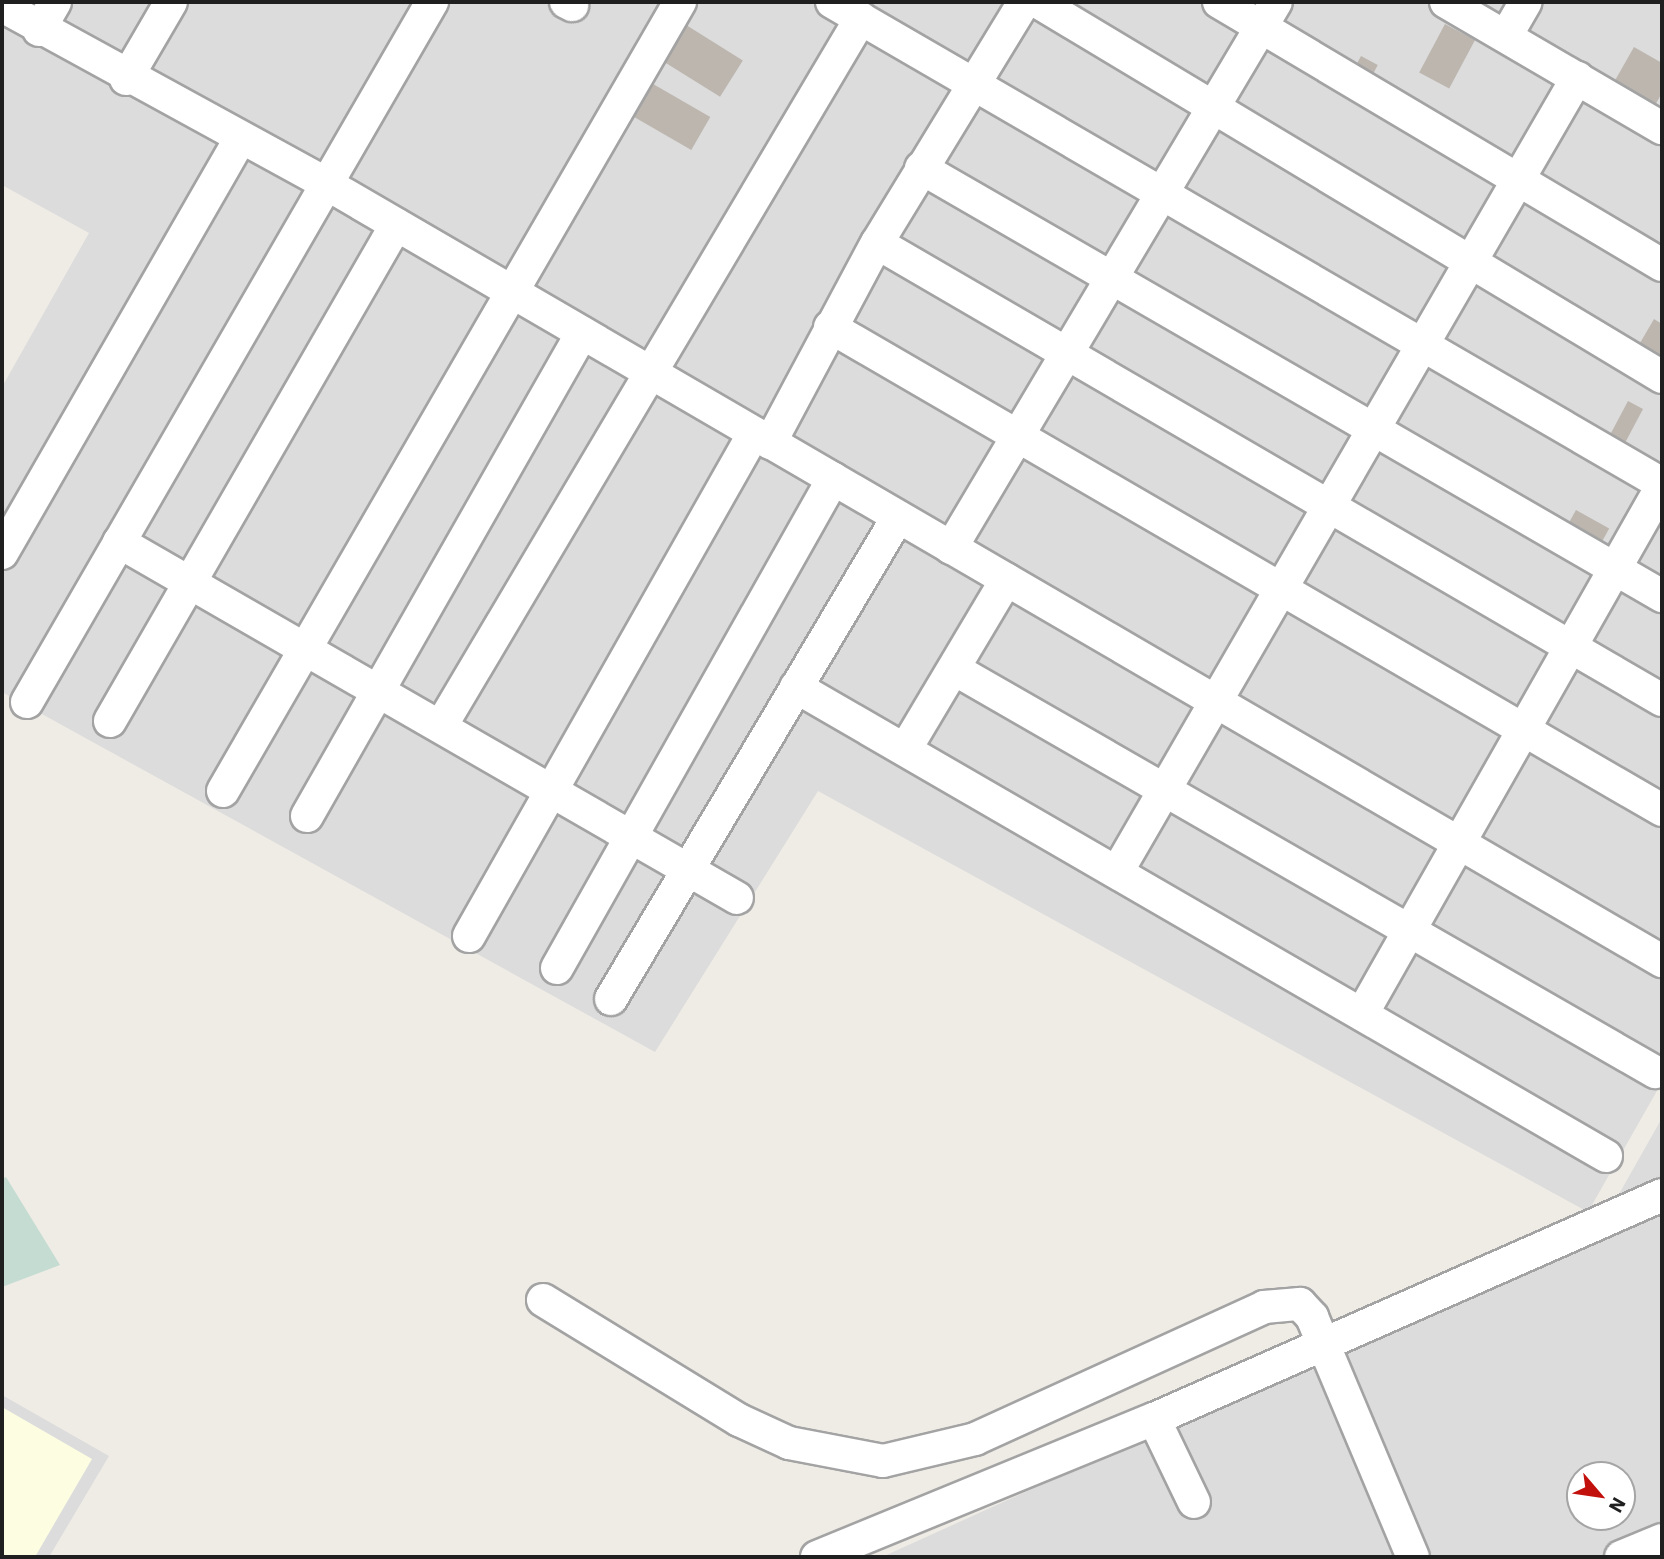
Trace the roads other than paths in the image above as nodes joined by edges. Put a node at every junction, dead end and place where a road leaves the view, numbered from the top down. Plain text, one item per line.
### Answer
1 (55, 2) edge
2 (170, 2) edge
3 (432, 2) edge
4 (680, 2) edge
5 (832, 2) edge
6 (1024, 2) edge
7 (1038, 2) edge
8 (1219, 2) edge
9 (1447, 2) edge
10 (1526, 2) edge
11 (2, 6) edge
12 (1268, 14) edge
13 (861, 18) junction
14 (39, 30) junction
15 (1506, 36) junction
16 (1577, 78) junction
17 (126, 79) junction
18 (974, 84) junction
19 (1213, 107) junction
20 (1662, 128) edge
21 (240, 139) junction
22 (921, 168) junction
23 (1519, 180) junction
24 (325, 183) junction
25 (1163, 192) junction
26 (396, 225) junction
27 (877, 243) junction
28 (1472, 263) junction
29 (1662, 265) edge
30 (1111, 278) junction
31 (512, 293) junction
32 (830, 327) junction
33 (582, 333) junction
34 (1426, 346) junction
35 (1066, 354) junction
36 (649, 372) junction
37 (1662, 377) edge
38 (1374, 430) junction
39 (1018, 434) junction
40 (762, 438) junction
41 (833, 480) junction
42 (1662, 485) edge
43 (1329, 508) junction
44 (898, 517) junction
45 (119, 542) junction
46 (951, 548) junction
47 (2, 554) edge
48 (1615, 569) junction
49 (1006, 580) junction
50 (192, 581) junction
51 (1283, 588) junction
52 (1662, 597) edge
53 (1571, 647) junction
54 (306, 648) junction
55 (954, 669) junction
56 (375, 687) junction
57 (796, 687) junction
58 (1662, 700) edge
59 (27, 702) dead end
60 (1215, 702) junction
61 (110, 720) dead end
62 (442, 726) junction
63 (1525, 728) junction
64 (906, 748) junction
65 (552, 790) junction
66 (1164, 790) junction
67 (223, 791) dead end
68 (1662, 810) edge
69 (307, 816) dead end
70 (631, 836) junction
71 (1459, 843) junction
72 (688, 869) junction
73 (1117, 872) junction
74 (737, 898) dead end
75 (1410, 931) junction
76 (470, 936) dead end
77 (1662, 961) edge
78 (557, 968) dead end
79 (611, 999) dead end
80 (1363, 1014) junction
81 (1655, 1072) dead end
82 (1606, 1156) dead end
83 (1662, 1195) edge
84 (543, 1300) dead end
85 (1322, 1346) junction
86 (1154, 1419) junction
87 (1194, 1502) dead end
88 (1662, 1540) edge
89 (817, 1557) edge
90 (1413, 1557) edge
91 (1621, 1557) edge

1 - 14 street
2 - 17 street
3 - 24 street
4 - 31 street
5 - 13 street
6 - 18 street
7 - 19 street
8 - 12 street
9 - 15 street
10 - 15 street
11 - 14 street
12 - 19 street
12 - 23 street
13 - 18 street
13 - 36 street
14 - 17 street
15 - 16 street
16 - 20 street
16 - 23 street
17 - 21 street
18 - 22 street
18 - 25 street
19 - 25 street
19 - 28 street
21 - 24 street
21 - 47 street
22 - 27 street
22 - 30 street
23 - 28 street
23 - 29 street
24 - 26 street
24 - 45 street
25 - 30 street
25 - 34 street
26 - 31 street
26 - 50 street
27 - 32 street
27 - 35 street
28 - 34 street
28 - 37 street
30 - 35 street
30 - 38 street
31 - 33 street
31 - 54 street
32 - 39 street
32 - 40 street
33 - 36 street
33 - 56 street
34 - 38 street
34 - 42 street
35 - 39 street
35 - 43 street
36 - 40 street
36 - 62 street
38 - 43 street
38 - 48 street
39 - 46 street
39 - 51 street
40 - 41 street
40 - 65 street
41 - 44 street
41 - 70 street
42 - 48 street
43 - 51 street
43 - 53 street
44 - 46 street
44 - 57 street
45 - 50 street
45 - 59 street
46 - 49 street
48 - 52 street
48 - 53 street
49 - 55 street
49 - 60 street
50 - 54 street
50 - 61 street
51 - 60 street
51 - 63 street
53 - 58 street
53 - 63 street
54 - 56 street
54 - 67 street
55 - 64 street
55 - 66 street
56 - 62 street
56 - 69 street
57 - 64 street
57 - 72 street
60 - 66 street
60 - 71 street
62 - 65 street
63 - 68 street
63 - 71 street
64 - 73 street
65 - 70 street
65 - 76 street
66 - 73 street
66 - 75 street
70 - 72 street
70 - 78 street
71 - 75 street
71 - 77 street
72 - 74 street
72 - 79 street
73 - 80 street
75 - 80 street
75 - 81 street
80 - 82 street
83 - 85 street
84 - 85 street
85 - 86 street
85 - 90 street
86 - 87 street
86 - 89 street
88 - 91 street

